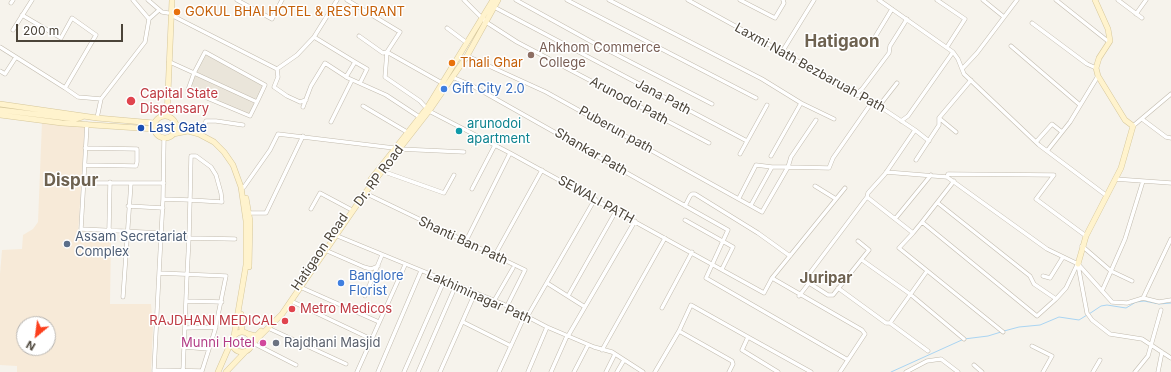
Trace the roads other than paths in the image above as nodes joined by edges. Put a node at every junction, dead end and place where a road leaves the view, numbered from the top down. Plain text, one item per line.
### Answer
1 (32, 0) edge
2 (133, 0) edge
3 (148, 0) edge
4 (169, 0) edge
5 (172, 0) edge
6 (237, 0) edge
7 (282, 0) edge
8 (337, 0) edge
9 (347, 0) edge
10 (464, 0) edge
11 (493, 0) edge
12 (498, 0) edge
13 (516, 0) edge
14 (567, 0) edge
15 (609, 0) edge
16 (688, 0) edge
17 (740, 0) edge
18 (783, 0) edge
19 (814, 0) edge
20 (879, 0) edge
21 (937, 0) edge
22 (983, 0) edge
23 (1017, 0) edge
24 (1056, 0) edge
25 (1095, 0) edge
26 (1118, 0) edge
27 (1146, 0) edge
28 (696, 2) edge
29 (494, 8) junction
30 (892, 9) junction
31 (159, 10) junction
32 (170, 14) junction
33 (1136, 14) junction
34 (22, 15) junction
35 (1004, 17) junction
36 (1142, 18) dead end
37 (149, 19) junction
38 (907, 19) junction
39 (484, 20) junction
40 (1032, 23) dead end
41 (446, 28) dead end
42 (13, 30) dead end
43 (359, 36) dead end
44 (314, 37) junction
45 (872, 42) dead end
46 (1108, 42) junction
47 (467, 43) junction
48 (1011, 46) dead end
49 (0, 47) edge
50 (947, 47) junction
51 (387, 52) junction
52 (782, 52) junction
53 (953, 52) junction
54 (467, 56) junction
55 (16, 57) junction
56 (169, 62) junction
57 (355, 62) junction
58 (1096, 68) junction
59 (277, 69) junction
60 (962, 69) junction
61 (0, 71) edge
62 (194, 73) junction
63 (452, 76) junction
64 (1098, 76) junction
65 (346, 77) junction
66 (352, 80) junction
67 (970, 80) junction
68 (897, 82) dead end
69 (360, 83) junction
70 (442, 83) junction
71 (65, 88) junction
72 (1171, 94) edge
73 (856, 95) junction
74 (756, 98) dead end
75 (100, 99) junction
76 (306, 100) junction
77 (257, 102) junction
78 (872, 102) junction
79 (801, 103) junction
80 (0, 104) edge
81 (712, 104) dead end
82 (767, 105) dead end
83 (1080, 105) junction
84 (363, 106) dead end
85 (879, 106) junction
86 (303, 107) dead end
87 (428, 109) junction
88 (0, 110) edge
89 (0, 115) edge
90 (85, 116) junction
91 (165, 116) junction
92 (97, 118) junction
93 (421, 118) junction
94 (939, 118) junction
95 (834, 119) dead end
96 (1142, 119) junction
97 (816, 120) dead end
98 (901, 121) junction
99 (331, 122) dead end
100 (87, 124) junction
101 (175, 124) junction
102 (243, 125) dead end
103 (154, 126) junction
104 (1133, 126) junction
105 (915, 130) junction
106 (407, 132) junction
107 (956, 132) dead end
108 (1062, 132) junction
109 (201, 133) junction
110 (173, 134) junction
111 (303, 136) junction
112 (164, 138) junction
113 (1171, 138) edge
114 (747, 141) junction
115 (929, 141) junction
116 (1036, 142) junction
117 (709, 143) dead end
118 (495, 145) junction
119 (86, 148) junction
120 (397, 148) junction
121 (1046, 151) junction
122 (464, 152) dead end
123 (510, 153) junction
124 (740, 154) dead end
125 (771, 156) dead end
126 (916, 160) dead end
127 (84, 165) junction
128 (772, 167) junction
129 (788, 167) junction
130 (542, 170) junction
131 (382, 171) junction
132 (886, 172) junction
133 (454, 175) dead end
134 (931, 175) junction
135 (947, 177) junction
136 (1115, 179) junction
137 (954, 181) junction
138 (110, 182) junction
139 (1143, 182) junction
140 (84, 183) junction
141 (130, 183) junction
142 (164, 183) junction
143 (1171, 183) edge
144 (815, 186) dead end
145 (243, 188) junction
146 (845, 188) dead end
147 (472, 189) dead end
148 (365, 193) junction
149 (1107, 196) junction
150 (867, 197) junction
151 (163, 198) junction
152 (739, 198) junction
153 (595, 199) junction
154 (836, 199) junction
155 (190, 200) junction
156 (938, 203) junction
157 (751, 205) junction
158 (128, 206) junction
159 (685, 206) junction
160 (163, 208) junction
161 (311, 209) dead end
162 (350, 209) junction
163 (616, 211) junction
164 (249, 213) junction
165 (895, 219) junction
166 (685, 220) dead end
167 (634, 221) junction
168 (922, 222) junction
169 (109, 229) junction
170 (127, 231) junction
171 (913, 233) junction
172 (161, 234) junction
173 (334, 234) junction
174 (1086, 236) junction
175 (189, 238) junction
176 (665, 238) junction
177 (235, 239) dead end
178 (1171, 239) edge
179 (466, 241) junction
180 (858, 241) dead end
181 (723, 242) junction
182 (1082, 246) junction
183 (326, 250) junction
184 (692, 252) junction
185 (382, 255) junction
186 (495, 255) junction
187 (790, 256) junction
188 (1063, 257) junction
189 (862, 260) junction
190 (714, 264) junction
191 (1078, 264) junction
192 (405, 265) junction
193 (378, 266) junction
194 (513, 268) dead end
195 (722, 269) junction
196 (421, 271) junction
197 (927, 271) junction
198 (1111, 271) junction
199 (159, 273) junction
200 (187, 275) junction
201 (1042, 276) dead end
202 (772, 278) junction
203 (444, 281) junction
204 (1132, 281) dead end
205 (809, 282) junction
206 (547, 283) junction
207 (456, 286) junction
208 (300, 287) junction
209 (838, 288) junction
210 (1102, 291) junction
211 (475, 293) junction
212 (910, 294) junction
213 (365, 296) dead end
214 (568, 296) junction
215 (799, 296) junction
216 (123, 297) dead end
217 (1143, 298) junction
218 (1056, 299) junction
219 (291, 300) junction
220 (1171, 300) edge
221 (186, 301) junction
222 (494, 301) junction
223 (222, 302) junction
224 (507, 306) junction
225 (585, 307) junction
226 (662, 308) dead end
227 (1161, 310) dead end
228 (526, 316) junction
229 (378, 322) junction
230 (462, 322) junction
231 (890, 323) junction
232 (216, 327) junction
233 (547, 327) junction
234 (185, 328) junction
235 (268, 328) junction
236 (679, 331) junction
237 (242, 332) junction
238 (1003, 332) dead end
239 (248, 334) junction
240 (567, 336) junction
241 (748, 337) junction
242 (233, 338) junction
243 (371, 339) junction
244 (964, 339) dead end
245 (252, 344) junction
246 (588, 345) junction
247 (1151, 345) junction
248 (511, 346) junction
249 (1032, 346) dead end
250 (184, 347) junction
251 (209, 349) junction
252 (247, 350) junction
253 (602, 350) junction
254 (928, 352) dead end
255 (1162, 352) junction
256 (615, 354) junction
257 (1171, 358) edge
258 (624, 360) junction
259 (848, 360) junction
260 (1100, 360) dead end
261 (346, 364) dead end
262 (296, 365) dead end
263 (974, 365) dead end
264 (154, 371) edge
265 (183, 371) junction
266 (218, 372) edge
267 (226, 372) edge
268 (357, 372) edge
269 (378, 372) edge
270 (404, 372) edge
271 (418, 372) edge
272 (440, 372) edge
273 (499, 372) edge
274 (528, 372) edge
275 (551, 372) edge
276 (574, 372) edge
277 (606, 372) edge
278 (617, 372) edge
279 (641, 372) edge
280 (655, 372) edge
281 (729, 372) edge
282 (778, 372) edge
283 (811, 372) edge
284 (840, 372) edge
285 (906, 372) edge
286 (958, 372) edge
287 (982, 372) edge
288 (1043, 372) edge
289 (1093, 372) edge
290 (1135, 372) edge
291 (1158, 372) edge

1 - 34 street
2 - 37 street
3 - 31 street
4 - 32 main road
5 - 32 main road
6 - 7 street
8 - 44 street
9 - 51 street
10 - 39 street, Arunodoi Path
11 - 39 main road
12 - 29 main road, Dr. RP Road
13 - 81 street
14 - 74 street
15 - 79 street
16 - 28 street, Laxmi Nath Bezbaruah Path
17 - 18 street
19 - 52 street
20 - 30 street
21 - 50 street
22 - 35 street
23 - 35 street
24 - 46 street
25 - 46 main road
26 - 33 street
27 - 33 street
28 - 52 street, Laxmi Nath Bezbaruah Path
29 - 39 main road, Dr. RP Road
29 - 114 street, Jana Path
30 - 38 street
30 - 45 street
31 - 32 street
31 - 37 street
32 - 56 main road
32 - 59 street
32 - 91 main road
33 - 36 street
34 - 42 street
34 - 71 street
35 - 60 street
37 - 75 street
38 - 50 street
38 - 73 street
39 - 47 main road
39 - 54 main road, Dr. RP Road
39 - 117 street, Arunodoi Path
40 - 58 street
41 - 47 street
43 - 51 street
44 - 57 street
44 - 59 street
46 - 58 main road
47 - 70 main road
48 - 83 street
49 - 55 street
50 - 53 street
51 - 70 street
51 - 87 street, SEWALI PATH
52 - 73 street, Laxmi Nath Bezbaruah Path
53 - 60 street
53 - 98 street
54 - 63 main road, Dr. RP Road
54 - 152 street, Puberun path
55 - 61 street
55 - 71 street
56 - 62 street
56 - 91 main road
57 - 65 street
57 - 69 street
58 - 64 main road
59 - 76 street
60 - 67 street
62 - 77 street
62 - 77 street
62 - 77 street
63 - 87 main road, Dr. RP Road
63 - 159 street, Shankar Path
64 - 83 street
64 - 104 main road
65 - 66 street
65 - 76 street
66 - 69 street
66 - 99 street
67 - 94 street
67 - 116 street
68 - 85 street
69 - 93 street
70 - 87 main road
71 - 75 street
72 - 96 street
73 - 78 street, Laxmi Nath Bezbaruah Path
75 - 92 street
76 - 86 street
78 - 85 street, Laxmi Nath Bezbaruah Path
78 - 129 street
79 - 95 street
79 - 125 street
80 - 90 main road
82 - 114 street
83 - 108 street
84 - 106 street
85 - 98 street, Laxmi Nath Bezbaruah Path
87 - 93 main road, Dr. RP Road
87 - 118 street, SEWALI PATH
88 - 90 main road
89 - 100 main road
90 - 92 main road
91 - 101 main road
91 - 103 main road
92 - 103 main road
93 - 106 main road, Hatigaon Road
93 - 120 main road, Dr. RP Road
94 - 107 street
94 - 115 street
96 - 104 street
96 - 113 street
97 - 129 street
98 - 105 street, Laxmi Nath Bezbaruah Path
100 - 103 main road
100 - 119 street
101 - 109 main road
101 - 110 main road
102 - 109 street
103 - 112 main road
104 - 136 main road
105 - 115 street, Laxmi Nath Bezbaruah Path
105 - 132 street
106 - 120 main road, Hatigaon Road
108 - 116 street
108 - 121 street
109 - 145 main road
110 - 112 main road
110 - 145 main road
111 - 120 street
111 - 145 street
111 - 164 street
112 - 142 street
114 - 124 street
115 - 126 street
116 - 121 street
118 - 123 street, SEWALI PATH
118 - 147 street
119 - 127 street
119 - 127 street
120 - 122 street
120 - 131 main road, Dr. RP Road
120 - 162 main road, Hatigaon Road
121 - 149 street
123 - 130 street, SEWALI PATH
123 - 179 street
127 - 140 street
128 - 129 street
128 - 152 street
128 - 157 street
129 - 157 street, Puberun path
130 - 153 street, SEWALI PATH
130 - 186 street
131 - 133 street
131 - 148 main road, Dr. RP Road
132 - 134 street
132 - 150 street
134 - 135 street
134 - 165 street
135 - 137 street
135 - 174 street
136 - 139 street
136 - 149 main road
137 - 156 street
137 - 188 street
138 - 140 street
138 - 141 street
138 - 169 street
139 - 143 street
139 - 198 street
140 - 169 street
141 - 142 street
141 - 158 street
142 - 151 street
144 - 154 street
145 - 164 main road
145 - 242 main road
146 - 154 street
148 - 173 main road, Dr. RP Road
148 - 179 street, Shanti Ban Path
149 - 174 main road
150 - 165 street
150 - 205 street
151 - 155 street
151 - 160 street
152 - 157 street, Puberun path
153 - 163 street, SEWALI PATH
153 - 206 street
154 - 187 street
155 - 155 street
155 - 175 street
156 - 168 street
156 - 218 street
158 - 160 street
158 - 170 street
159 - 181 street, Shankar Path
159 - 187 street
160 - 172 street
161 - 162 street
162 - 173 main road, Hatigaon Road
163 - 167 street, SEWALI PATH
163 - 214 street
164 - 237 main road
165 - 171 street
166 - 181 street
167 - 176 street, SEWALI PATH
167 - 225 street
168 - 171 street
168 - 218 street
169 - 170 street
170 - 172 street
170 - 216 street
171 - 197 street
172 - 199 street
173 - 183 main road, Dr. RP Road
173 - 185 street, Lakhiminagar Path
173 - 239 main road, Hatigaon Road
174 - 182 main road
175 - 177 street
175 - 200 street
176 - 184 street, SEWALI PATH
176 - 253 street
178 - 217 street
179 - 186 street, Shanti Ban Path
180 - 189 street
181 - 190 street
181 - 195 street
182 - 191 main road
182 - 198 street
183 - 193 street
183 - 208 main road, Dr. RP Road
184 - 190 street, SEWALI PATH
184 - 226 street
185 - 192 street, Lakhiminagar Path
185 - 193 street
186 - 224 street, Shanti Ban Path
187 - 202 street
188 - 191 street
188 - 201 street
189 - 209 street
189 - 212 street
190 - 195 street, SEWALI PATH
190 - 259 street
191 - 210 street
191 - 218 street
191 - 247 street
192 - 196 street, Lakhiminagar Path
192 - 229 street
193 - 213 street
194 - 222 street
195 - 202 street, SEWALI PATH
196 - 203 street, Lakhiminagar Path
196 - 269 street
197 - 212 street
197 - 238 street
198 - 204 street
198 - 210 street
199 - 200 street
199 - 264 street
200 - 221 street
200 - 223 street
202 - 215 street
203 - 207 street, Lakhiminagar Path
203 - 270 street
205 - 209 street
205 - 215 street
206 - 214 street
206 - 228 street
207 - 211 street, Lakhiminagar Path
207 - 271 street
208 - 219 main road, Dr. RP Road
208 - 229 street
209 - 231 street
210 - 217 street
211 - 222 street, Lakhiminagar Path
211 - 230 street
212 - 231 street
212 - 244 street
214 - 225 street
215 - 259 street
217 - 220 street
219 - 235 main road, Dr. RP Road
219 - 243 street
221 - 223 street
221 - 234 street
222 - 224 street, Lakhiminagar Path
223 - 232 street
224 - 228 street, Lakhiminagar Path
225 - 240 street
227 - 247 street
228 - 233 street, Lakhiminagar Path
228 - 248 street
229 - 243 street
230 - 248 street
230 - 272 street
231 - 254 street
232 - 234 street
232 - 251 street
233 - 240 street, Lakhiminagar Path
233 - 274 street
234 - 250 street
235 - 245 main road, Dr. RP Road
235 - 261 street
236 - 241 street
236 - 280 street
236 - 281 street
237 - 239 main road
237 - 242 main road
239 - 245 main road
240 - 246 street, Lakhiminagar Path
240 - 275 street
241 - 282 street
241 - 283 street
242 - 252 main road
242 - 266 main road
243 - 268 street
245 - 252 main road
245 - 262 street
246 - 253 street, Lakhiminagar Path
246 - 276 street
247 - 255 street
247 - 290 street
248 - 273 street
249 - 288 street
250 - 251 street
250 - 265 street
251 - 265 street
252 - 267 main road
253 - 256 street, Lakhiminagar Path
255 - 257 street
255 - 291 street
256 - 258 street, Lakhiminagar Path
256 - 277 street
258 - 278 street
258 - 279 street, Lakhiminagar Path
259 - 284 street
260 - 289 street
263 - 287 street
264 - 265 street
285 - 286 street

